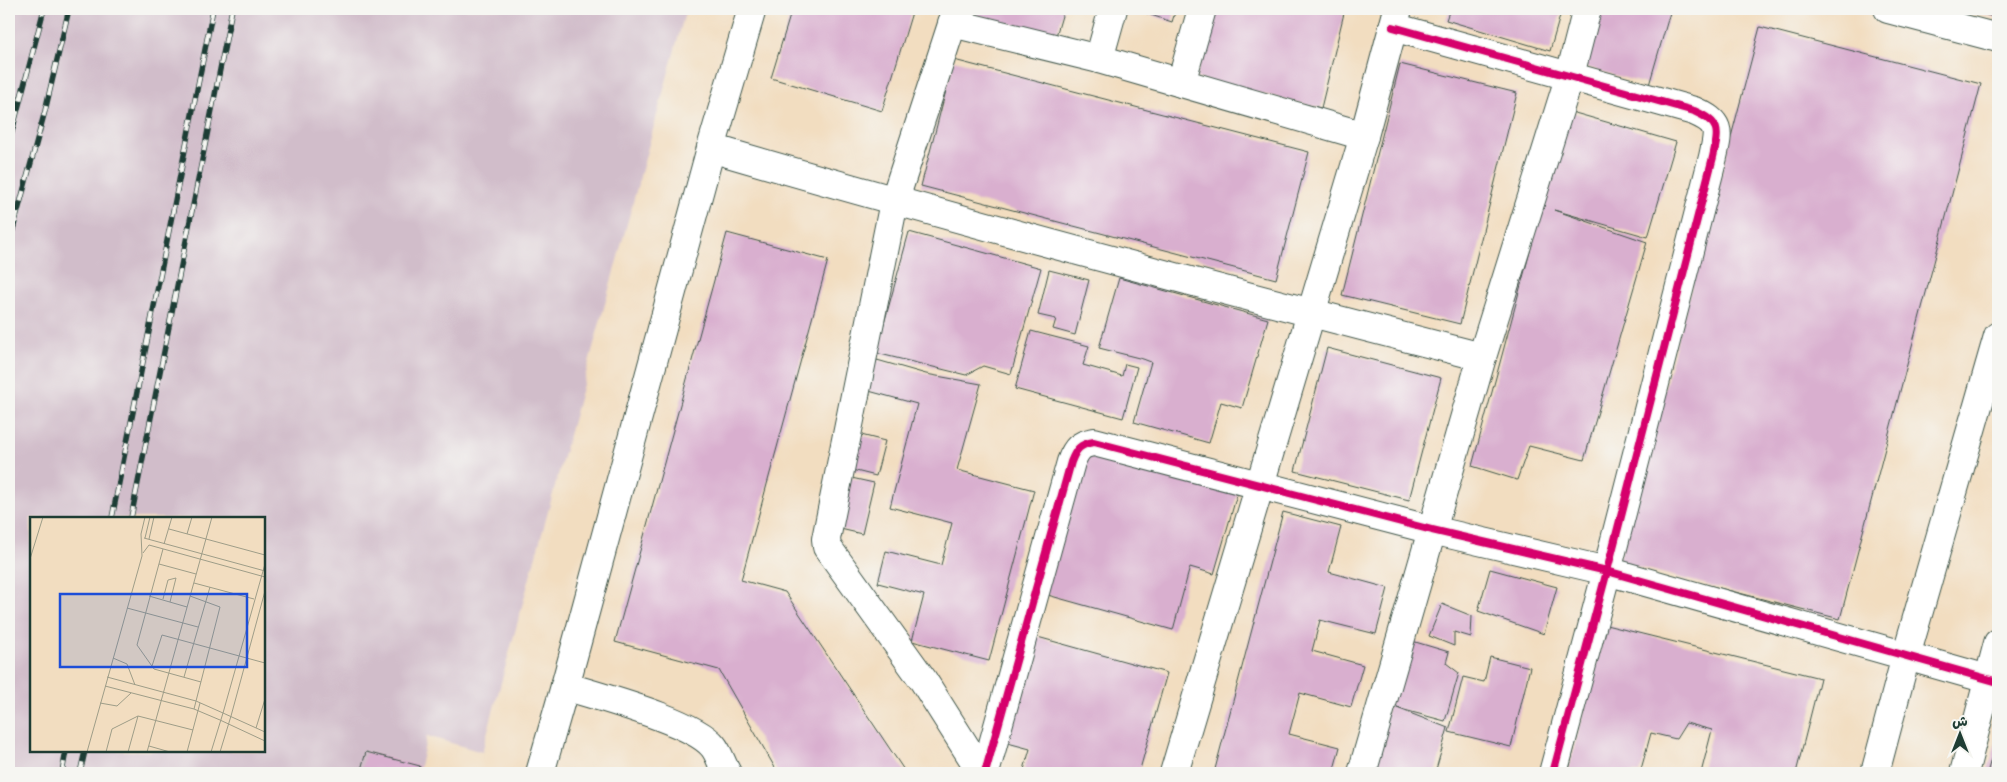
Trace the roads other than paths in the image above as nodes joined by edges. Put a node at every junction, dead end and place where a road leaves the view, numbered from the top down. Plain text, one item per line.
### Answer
1 (752, 9) edge
2 (1113, 9) edge
3 (1202, 9) edge
4 (1587, 9) edge
5 (1888, 9) edge
6 (954, 16) edge
7 (1395, 18) edge
8 (1998, 38) edge
9 (1099, 59) junction
10 (1570, 76) junction
11 (1181, 83) junction
12 (1364, 136) junction
13 (711, 148) junction
14 (894, 202) junction
15 (1312, 314) junction
16 (1998, 336) edge
17 (1482, 357) junction
18 (1260, 486) junction
19 (1432, 530) junction
20 (1607, 571) junction
21 (1998, 643) edge
22 (1906, 656) junction
23 (1993, 680) edge
24 (565, 686) junction
25 (540, 773) edge
26 (726, 773) edge
27 (983, 773) edge
28 (1174, 773) edge
29 (1362, 773) edge
30 (1553, 773) edge
31 (1875, 773) edge
32 (1964, 773) edge

1 - 13 street
2 - 9 street
3 - 11 street
4 - 10 street
5 - 8 street
6 - 9 street
6 - 14 street
7 - 10 street
7 - 12 street
9 - 11 street
10 - 17 street
10 - 20 street
11 - 12 street
12 - 15 street
13 - 14 street
13 - 24 street
14 - 15 street
14 - 27 street
15 - 17 street
15 - 18 street
16 - 22 street
17 - 19 street
18 - 19 street
18 - 27 street
18 - 28 street
19 - 20 street
19 - 29 street
20 - 22 street
20 - 30 street
21 - 23 street
22 - 23 street
22 - 31 street
23 - 32 street
24 - 25 street
24 - 26 street

